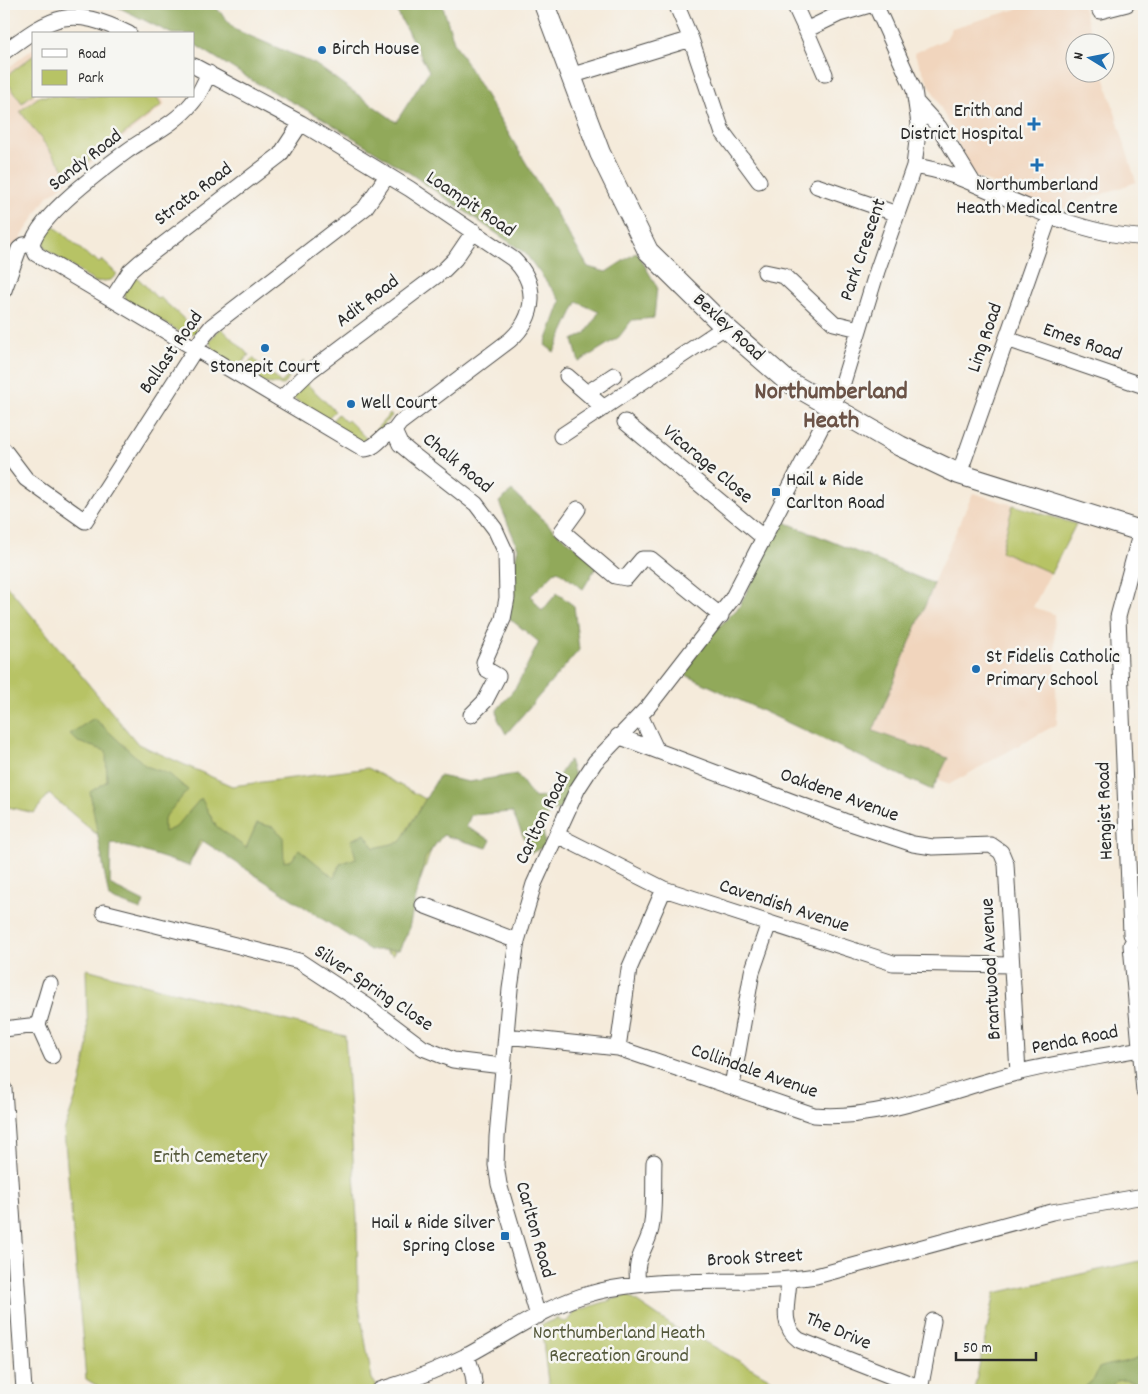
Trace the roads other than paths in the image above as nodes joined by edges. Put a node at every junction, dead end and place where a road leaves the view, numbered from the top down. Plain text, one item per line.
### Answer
1 (544, 4) edge
2 (676, 4) edge
3 (794, 4) edge
4 (874, 4) edge
5 (1127, 4) edge
6 (1100, 11) dead end
7 (806, 30) junction
8 (125, 32) edge
9 (692, 39) junction
10 (4, 52) edge
11 (195, 66) edge
12 (209, 73) junction
13 (825, 74) dead end
14 (570, 76) junction
15 (917, 103) junction
16 (301, 124) junction
17 (914, 166) junction
18 (387, 176) junction
19 (758, 181) dead end
20 (972, 181) junction
21 (817, 186) dead end
22 (897, 214) junction
23 (1050, 214) junction
24 (474, 231) junction
25 (1144, 237) edge
26 (32, 244) junction
27 (765, 272) dead end
28 (4, 290) edge
29 (112, 299) junction
30 (725, 327) junction
31 (859, 329) junction
32 (1007, 339) junction
33 (196, 349) junction
34 (614, 375) dead end
35 (567, 376) dead end
36 (1144, 386) edge
37 (587, 392) junction
38 (281, 399) junction
39 (832, 406) junction
40 (604, 408) junction
41 (625, 422) dead end
42 (394, 431) junction
43 (561, 436) dead end
44 (4, 450) edge
45 (959, 474) junction
46 (578, 509) dead end
47 (1143, 532) edge
48 (764, 538) junction
49 (720, 616) junction
50 (471, 715) dead end
51 (640, 716) junction
52 (618, 736) junction
53 (656, 749) junction
54 (557, 835) junction
55 (1006, 864) joint
56 (664, 889) junction
57 (423, 905) dead end
58 (104, 912) dead end
59 (769, 923) junction
60 (1139, 938) edge
61 (518, 942) junction
62 (1011, 965) junction
63 (50, 984) dead end
64 (38, 1025) junction
65 (4, 1029) edge
66 (506, 1036) junction
67 (618, 1048) junction
68 (1140, 1049) junction
69 (52, 1056) dead end
70 (502, 1066) junction
71 (1018, 1073) junction
72 (732, 1086) junction
73 (4, 1089) edge
74 (1144, 1091) edge
75 (654, 1162) dead end
76 (1144, 1196) edge
77 (789, 1280) junction
78 (638, 1284) junction
79 (538, 1316) junction
80 (933, 1321) dead end
81 (467, 1355) junction
82 (921, 1389) edge
83 (24, 1390) edge
84 (380, 1390) edge
85 (475, 1390) edge

1 - 14 main road, Bexley Road
2 - 9 street
3 - 7 street
4 - 7 street
4 - 15 street, Park Crescent
5 - 6 street
7 - 13 street
8 - 10 street
9 - 14 street
9 - 19 street
11 - 12 street, Loampit Road
12 - 16 street, Loampit Road
12 - 26 street, Sandy Road
14 - 30 main road, Bexley Road
15 - 17 street, Park Crescent
15 - 20 street, Park Crescent
16 - 18 street, Loampit Road
16 - 29 street, Strata Road
17 - 20 street
17 - 22 street, Park Crescent
18 - 24 street, Loampit Road
18 - 33 street, Ballast Road
20 - 23 street
21 - 22 street
22 - 31 street, Park Crescent
23 - 25 street
23 - 32 street, Ling Road
24 - 38 street, Adit Road
24 - 42 street, Loampit Road
26 - 28 street, Sandy Road
26 - 29 street
27 - 31 street
29 - 33 street
30 - 39 main road, Bexley Road
30 - 40 street
31 - 39 street, Park Crescent
32 - 36 street, Emes Road
32 - 45 street, Ling Road
33 - 38 street
33 - 44 street, Ballast Road
34 - 37 street
35 - 37 street
37 - 40 street
38 - 42 street, Loampit Road
39 - 45 main road, Bexley Road
39 - 48 street, Carlton Road
40 - 43 street
41 - 48 street, Vicarage Close
42 - 50 street, Chalk Road
45 - 47 main road, Bexley Road
46 - 49 street
47 - 60 street, Hengist Road
48 - 49 street, Carlton Road
49 - 51 street, Carlton Road
51 - 52 street, Carlton Road
51 - 53 street
52 - 53 street, Oakdene Avenue
52 - 54 street, Carlton Road
53 - 55 street, Oakdene Avenue
54 - 56 street, Cavendish Avenue
54 - 61 street, Carlton Road
55 - 62 street, Brantwood Avenue
56 - 59 street, Cavendish Avenue
56 - 67 street
57 - 61 street
58 - 70 street, Silver Spring Close
59 - 62 street, Cavendish Avenue
59 - 72 street
60 - 68 street, Hengist Road
61 - 66 street, Carlton Road
62 - 71 street, Brantwood Avenue
63 - 64 street
64 - 65 street
64 - 69 street
66 - 67 street, Collindale Avenue
66 - 70 street, Carlton Road
67 - 72 street, Collindale Avenue
68 - 71 street, Penda Road
68 - 74 street, Hengist Road
70 - 79 street, Carlton Road
71 - 72 street, Collindale Avenue
73 - 83 street
75 - 78 street
76 - 77 street, Brook Street
77 - 78 street, Brook Street
77 - 82 street, The Drive
78 - 79 street, Brook Street
79 - 81 street, Brook Street
80 - 82 street, The Drive
81 - 84 street, Brook Street
81 - 85 street

